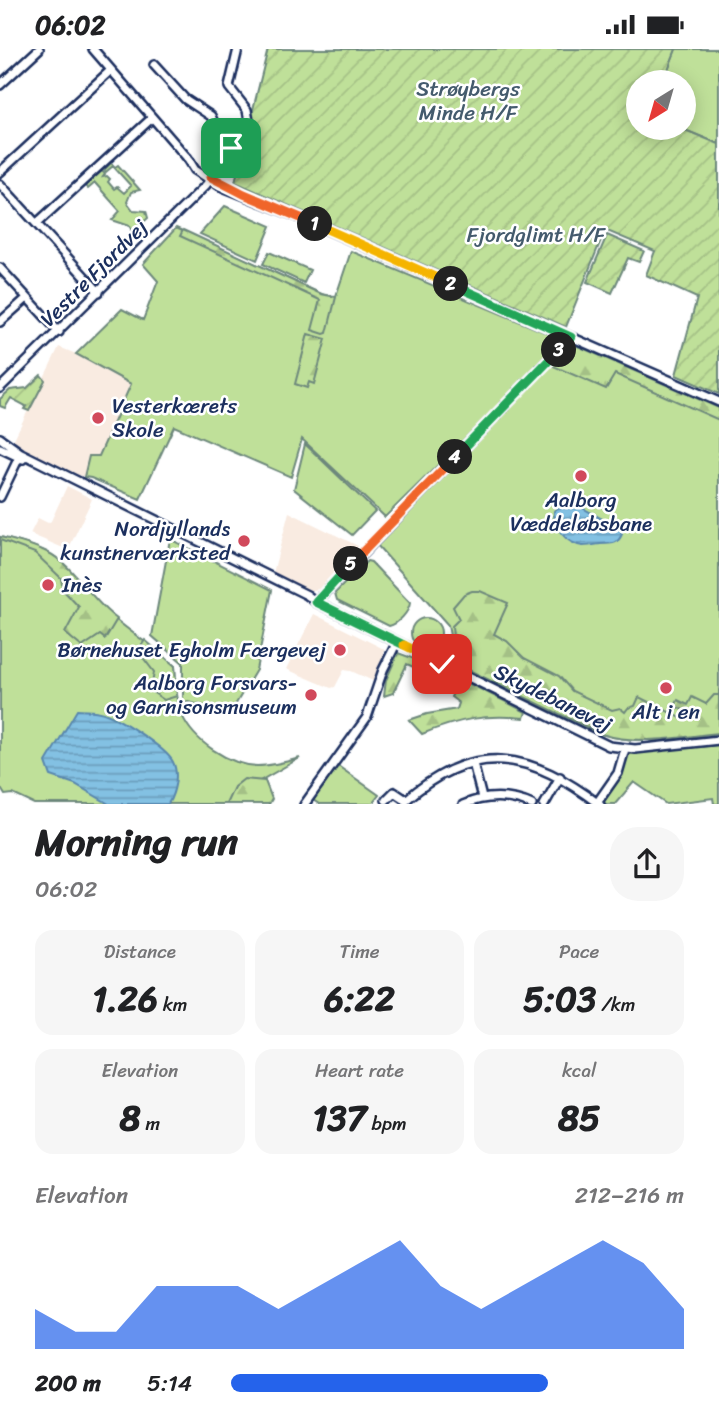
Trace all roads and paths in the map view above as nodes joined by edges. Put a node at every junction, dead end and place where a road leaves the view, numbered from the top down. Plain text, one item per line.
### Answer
1 (39, 49) edge
2 (93, 49) edge
3 (238, 49) edge
4 (154, 65) dead end
5 (111, 70) junction
6 (0, 85) edge
7 (152, 118) junction
8 (230, 149) junction
9 (0, 172) edge
10 (210, 178) junction
11 (0, 184) edge
12 (37, 223) junction
13 (0, 268) edge
14 (99, 292) junction
15 (27, 298) junction
16 (0, 322) edge
17 (59, 332) junction
18 (571, 337) junction
19 (0, 388) edge
20 (719, 402) edge
21 (0, 438) edge
22 (0, 448) edge
23 (20, 455) junction
24 (0, 497) edge
25 (316, 602) junction
26 (397, 642) junction
27 (719, 740) edge
28 (625, 749) junction
29 (473, 763) junction
30 (560, 777) junction
31 (482, 798) junction
32 (386, 800) dead end
33 (304, 804) edge
34 (463, 804) edge
35 (532, 804) edge
36 (544, 804) edge
37 (598, 804) edge

1 - 6 street
2 - 5 street
3 - 8 street, Vestre Fjordvej
4 - 8 street
5 - 7 street
5 - 9 street
7 - 10 street
7 - 12 street
8 - 10 street, Vestre Fjordvej
10 - 14 street, Vestre Fjordvej
10 - 18 street
11 - 12 street
12 - 14 street
13 - 15 street
14 - 17 street, Vestre Fjordvej
15 - 16 street
15 - 17 street
17 - 19 street, Vestre Fjordvej
18 - 20 street
18 - 25 street
21 - 23 street, Skydebanevej
22 - 23 street, Skydebanevej
23 - 24 street
23 - 25 street, Skydebanevej
25 - 26 street, Skydebanevej
26 - 28 street, Skydebanevej
26 - 33 street
27 - 28 street, Skydebanevej
28 - 37 street, Skydebanevej
29 - 30 street, Skydebanevej
29 - 31 street
29 - 32 street, Skydebanevej
30 - 36 street
30 - 37 street, Skydebanevej
31 - 34 street
31 - 35 street

